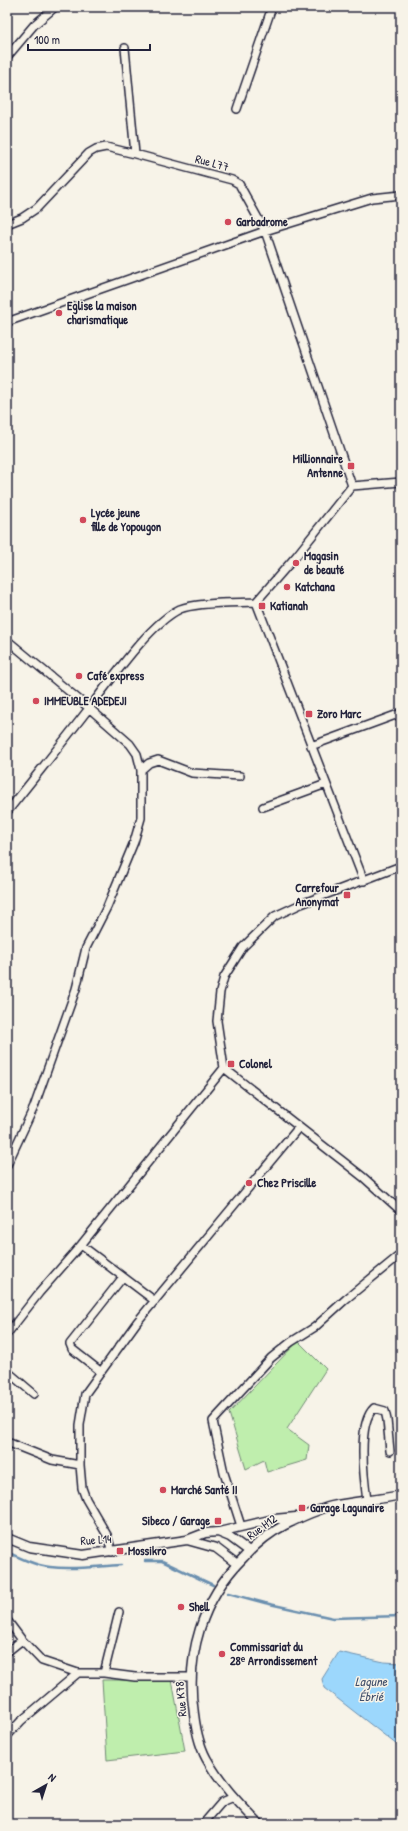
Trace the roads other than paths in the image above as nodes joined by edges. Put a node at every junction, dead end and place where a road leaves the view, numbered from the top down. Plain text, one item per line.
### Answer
1 (272, 7) edge
2 (54, 8) dead end
3 (125, 48) dead end
4 (7, 57) edge
5 (237, 109) dead end
6 (135, 154) junction
7 (401, 195) edge
8 (7, 224) edge
9 (265, 231) junction
10 (7, 322) edge
11 (401, 482) edge
12 (352, 486) junction
13 (256, 602) junction
14 (7, 640) edge
15 (89, 708) junction
16 (401, 713) edge
17 (311, 746) junction
18 (142, 770) junction
19 (240, 776) dead end
20 (326, 784) junction
21 (263, 807) dead end
22 (7, 812) edge
23 (401, 866) edge
24 (364, 881) junction
25 (224, 1068) junction
26 (299, 1127) junction
27 (7, 1165) edge
28 (401, 1211) edge
29 (81, 1245) junction
30 (401, 1254) edge
31 (123, 1277) junction
32 (155, 1301) junction
33 (7, 1334) edge
34 (7, 1371) edge
35 (100, 1371) junction
36 (34, 1394) dead end
37 (7, 1442) edge
38 (390, 1451) dead end
39 (80, 1465) junction
40 (401, 1495) edge
41 (367, 1500) junction
42 (304, 1516) junction
43 (241, 1526) junction
44 (218, 1532) junction
45 (7, 1538) edge
46 (188, 1540) junction
47 (250, 1551) junction
48 (112, 1552) junction
49 (237, 1564) junction
50 (119, 1612) dead end
51 (7, 1620) edge
52 (22, 1640) junction
53 (7, 1652) edge
54 (78, 1673) junction
55 (104, 1673) junction
56 (191, 1677) junction
57 (7, 1736) edge
58 (234, 1796) junction
59 (203, 1824) edge
60 (259, 1824) edge

1 - 5 street
2 - 4 street
3 - 6 street
6 - 8 street, Rue L77
6 - 9 street, Rue L77
7 - 9 street
9 - 10 street
9 - 12 street, Rue L77
11 - 12 street
12 - 13 street
13 - 15 street
13 - 17 street
14 - 15 street
15 - 18 street
15 - 22 street
16 - 17 street
17 - 20 street
18 - 19 street
18 - 27 street
20 - 21 street
20 - 24 street
23 - 24 street
24 - 25 street
25 - 26 street
25 - 29 street
26 - 28 street
26 - 32 street
29 - 31 street
29 - 33 street
30 - 43 street
31 - 32 street
31 - 35 street
32 - 35 street
34 - 36 street
35 - 39 street
37 - 39 street
38 - 41 street
39 - 48 street
40 - 41 street
41 - 42 street
42 - 43 street, Rue L14
42 - 47 street, Rue H12
43 - 44 street, Rue L14
44 - 46 street, Rue L14
44 - 47 street
45 - 48 street, Rue L14
46 - 48 street, Rue L14
46 - 49 street, Rue L14
47 - 49 street, Rue H12
49 - 56 street, Rue K78
50 - 55 street
51 - 52 street
52 - 53 street
52 - 54 street
54 - 55 street
54 - 57 street
55 - 56 street
56 - 58 street, Rue K78
58 - 59 street
58 - 60 street, Rue K78

